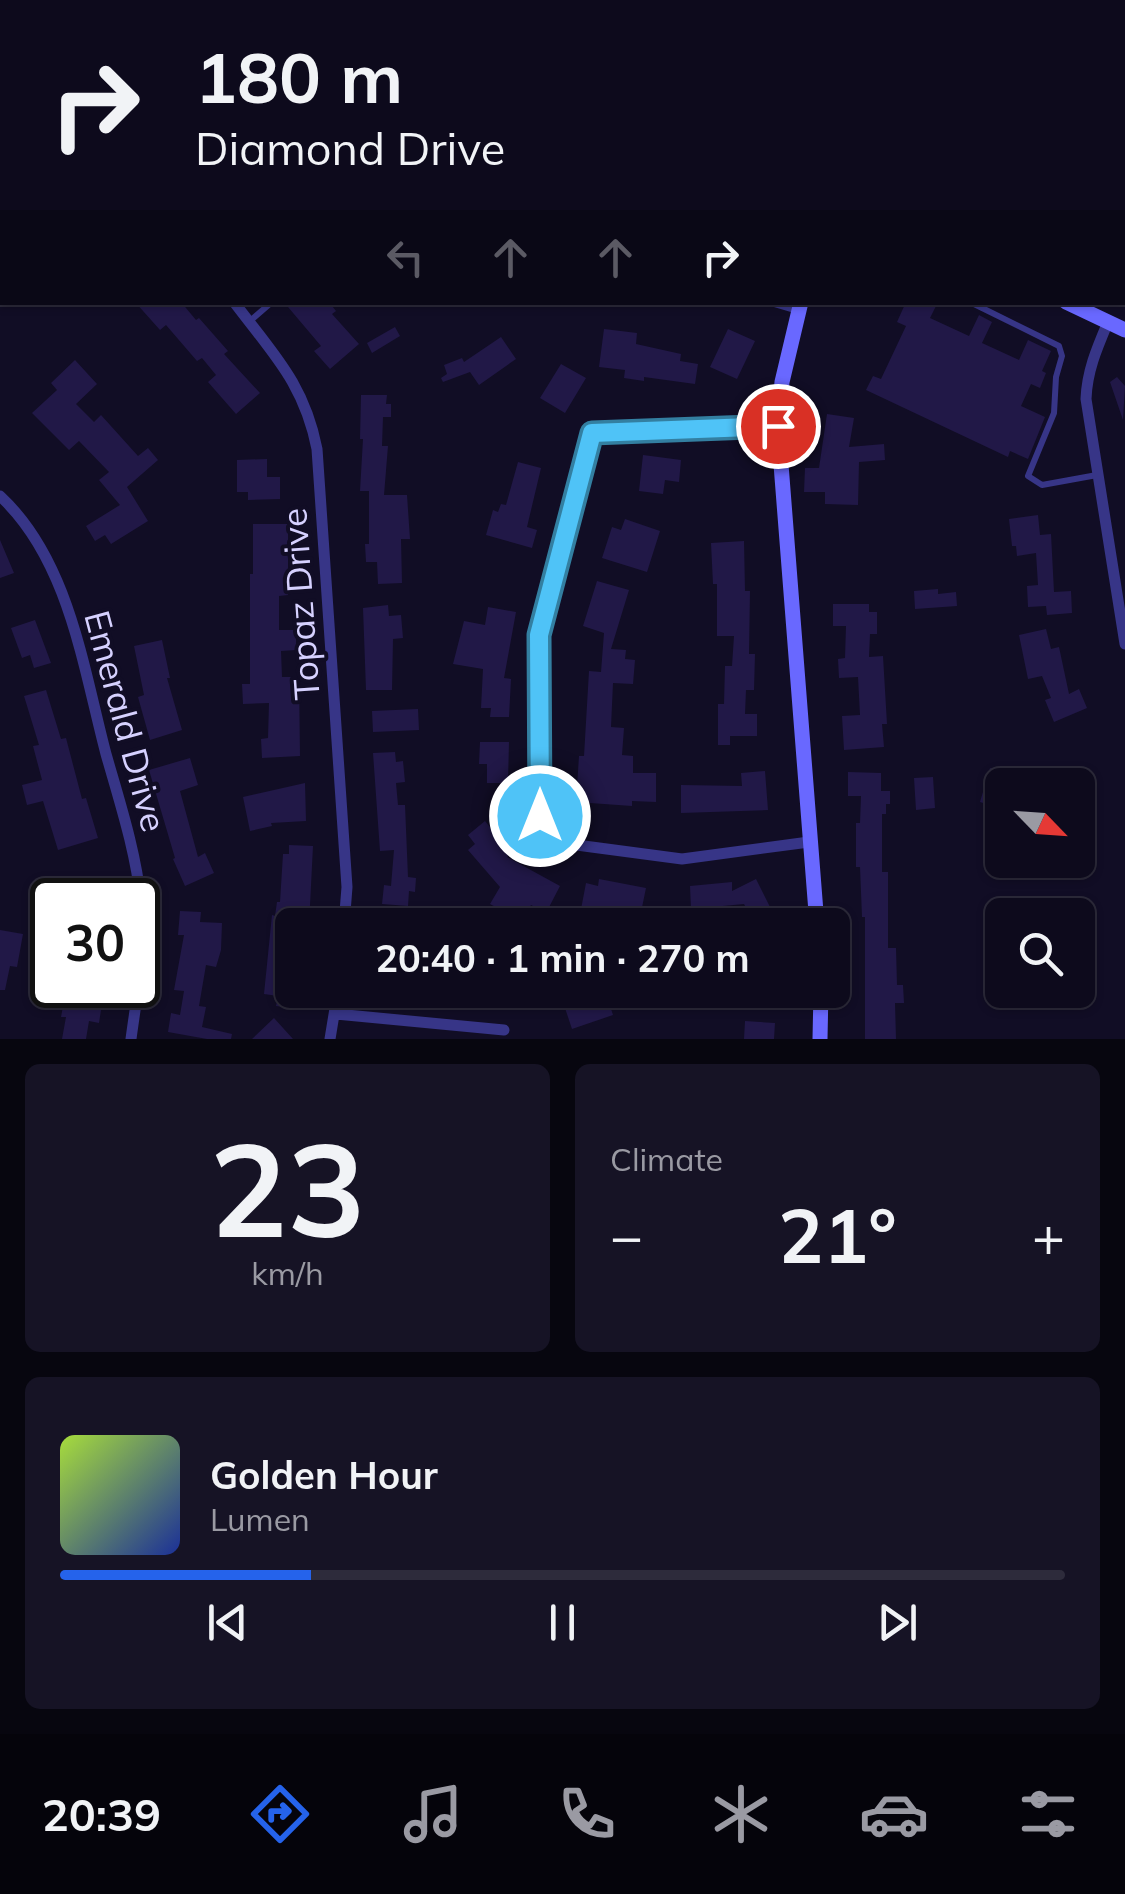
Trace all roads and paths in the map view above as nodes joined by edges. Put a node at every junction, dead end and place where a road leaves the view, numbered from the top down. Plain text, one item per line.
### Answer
1 (240, 305) edge
2 (269, 305) edge
3 (976, 305) edge
4 (1072, 305) edge
5 (800, 307) edge
6 (249, 322) junction
7 (1108, 322) junction
8 (1125, 330) edge
9 (778, 426) junction
10 (1097, 475) junction
11 (0, 496) edge
12 (1125, 644) edge
13 (810, 842) junction
14 (345, 908) edge
15 (816, 908) edge
16 (336, 1008) edge
17 (821, 1008) edge
18 (336, 1014) junction
19 (504, 1030) dead end
20 (132, 1039) edge
21 (330, 1039) edge
22 (820, 1039) edge

1 - 6 street, Topaz Drive
2 - 6 lane
3 - 10 lane
4 - 7 main road
5 - 9 main road
6 - 14 street, Topaz Drive
7 - 8 main road
7 - 10 street
9 - 13 main road
9 - 13 street
10 - 12 street
11 - 20 street, Emerald Drive
13 - 15 main road
16 - 18 street
17 - 22 main road
18 - 19 street
18 - 21 street

